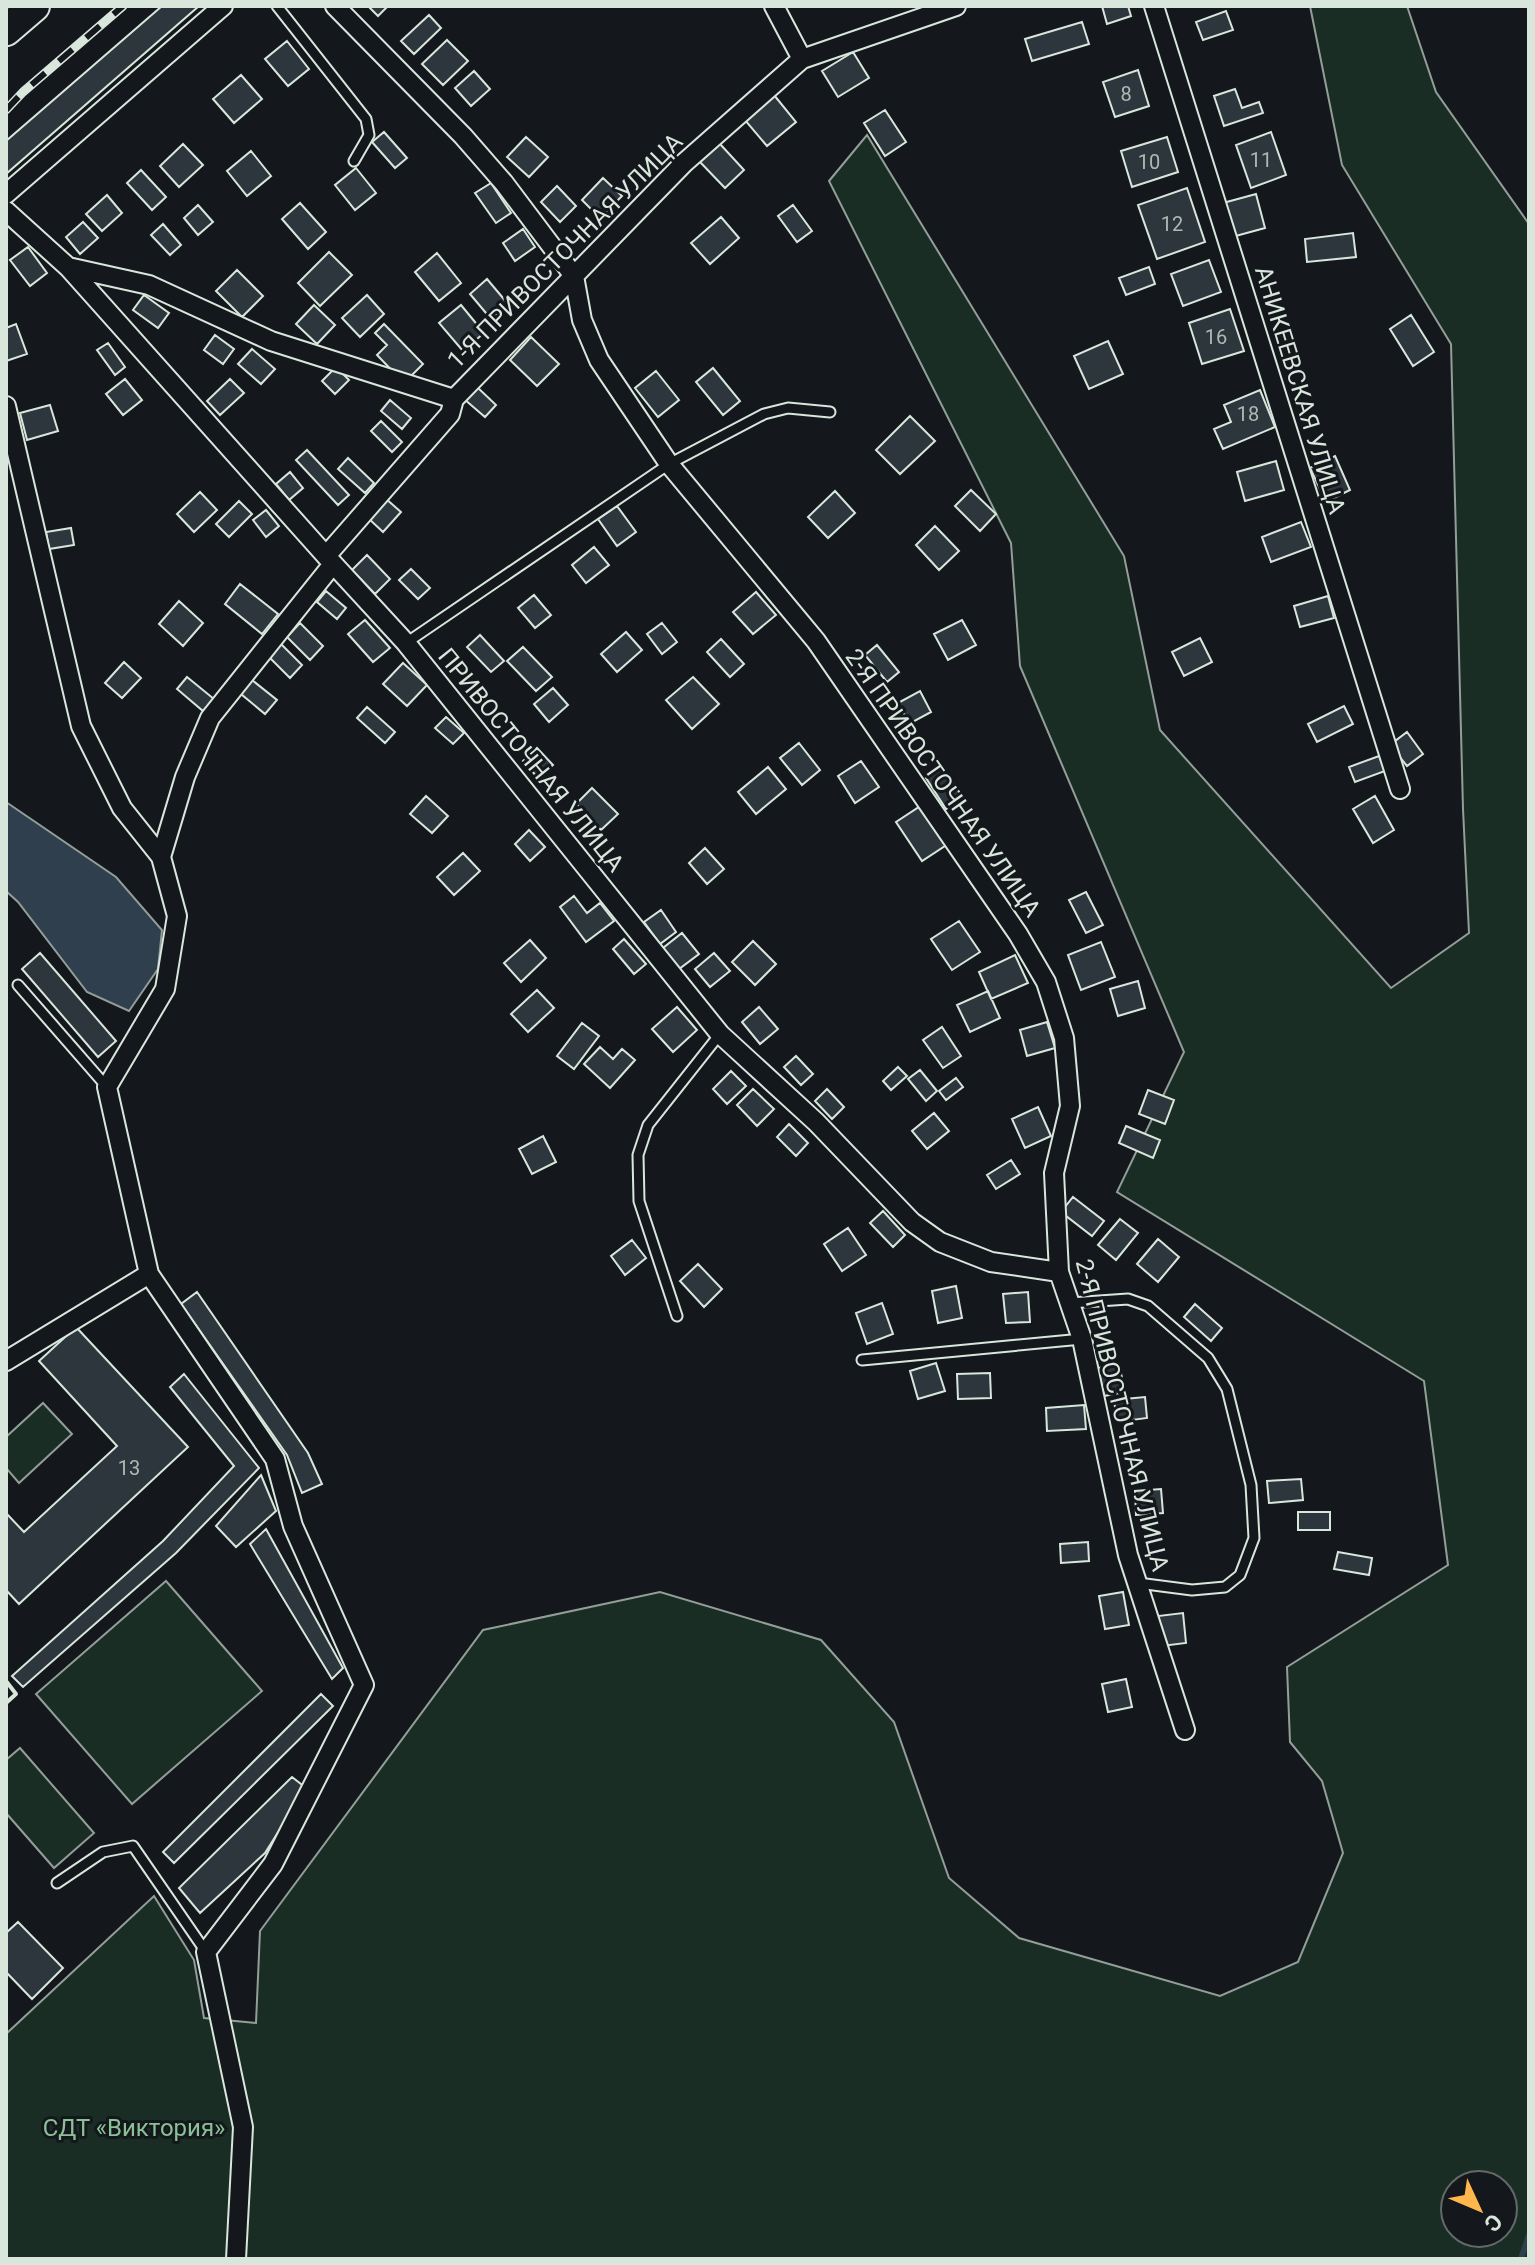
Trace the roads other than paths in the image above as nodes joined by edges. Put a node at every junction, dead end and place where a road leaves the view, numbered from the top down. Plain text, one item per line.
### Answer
1 (34, 6) edge
2 (223, 6) edge
3 (277, 6) edge
4 (335, 6) edge
5 (774, 6) edge
6 (956, 6) edge
7 (1154, 6) edge
8 (6, 30) edge
9 (802, 59) junction
10 (354, 161) dead end
11 (6, 194) edge
12 (6, 211) edge
13 (68, 267) junction
14 (574, 276) junction
15 (454, 399) junction
16 (6, 406) edge
17 (830, 412) dead end
18 (669, 464) junction
19 (329, 560) junction
20 (406, 643) junction
21 (1400, 789) dead end
22 (161, 857) junction
23 (18, 985) dead end
24 (720, 1034) junction
25 (107, 1087) junction
26 (1059, 1272) junction
27 (149, 1274) junction
28 (1070, 1303) junction
29 (677, 1316) dead end
30 (1082, 1339) junction
31 (862, 1360) dead end
32 (6, 1361) edge
33 (1138, 1583) junction
34 (1185, 1730) dead end
35 (57, 1883) dead end
36 (206, 1952) junction
37 (236, 2259) edge

1 - 8 main road
2 - 11 street
3 - 10 lane
4 - 14 street, 2-Я ПРИВОСТОЧНАЯ УЛИЦА
5 - 9 street
6 - 9 street
7 - 21 street, АНИКЕЕВСКАЯ УЛИЦА
9 - 14 street, 1-Я ПРИВОСТОЧНАЯ УЛИЦА
12 - 13 street, ПРИВОСТОЧНАЯ УЛИЦА
13 - 15 street, 1-Я ПРИВОСТОЧНАЯ УЛИЦА
13 - 19 street, ПРИВОСТОЧНАЯ УЛИЦА
14 - 15 street, 1-Я ПРИВОСТОЧНАЯ УЛИЦА
14 - 18 street, 2-Я ПРИВОСТОЧНАЯ УЛИЦА
15 - 19 street
16 - 22 street
17 - 18 lane
18 - 20 lane
18 - 26 street, 2-Я ПРИВОСТОЧНАЯ УЛИЦА
19 - 20 street, ПРИВОСТОЧНАЯ УЛИЦА
19 - 22 street
20 - 24 street, ПРИВОСТОЧНАЯ УЛИЦА
22 - 25 street
23 - 25 lane
24 - 26 street, ПРИВОСТОЧНАЯ УЛИЦА
24 - 29 lane
25 - 27 street
26 - 28 street, 2-Я ПРИВОСТОЧНАЯ УЛИЦА
27 - 32 street
27 - 36 street
28 - 30 street, 2-Я ПРИВОСТОЧНАЯ УЛИЦА
28 - 33 lane
30 - 31 lane
30 - 33 street, 2-Я ПРИВОСТОЧНАЯ УЛИЦА
33 - 34 street, 2-Я ПРИВОСТОЧНАЯ УЛИЦА
35 - 36 lane
36 - 37 street

